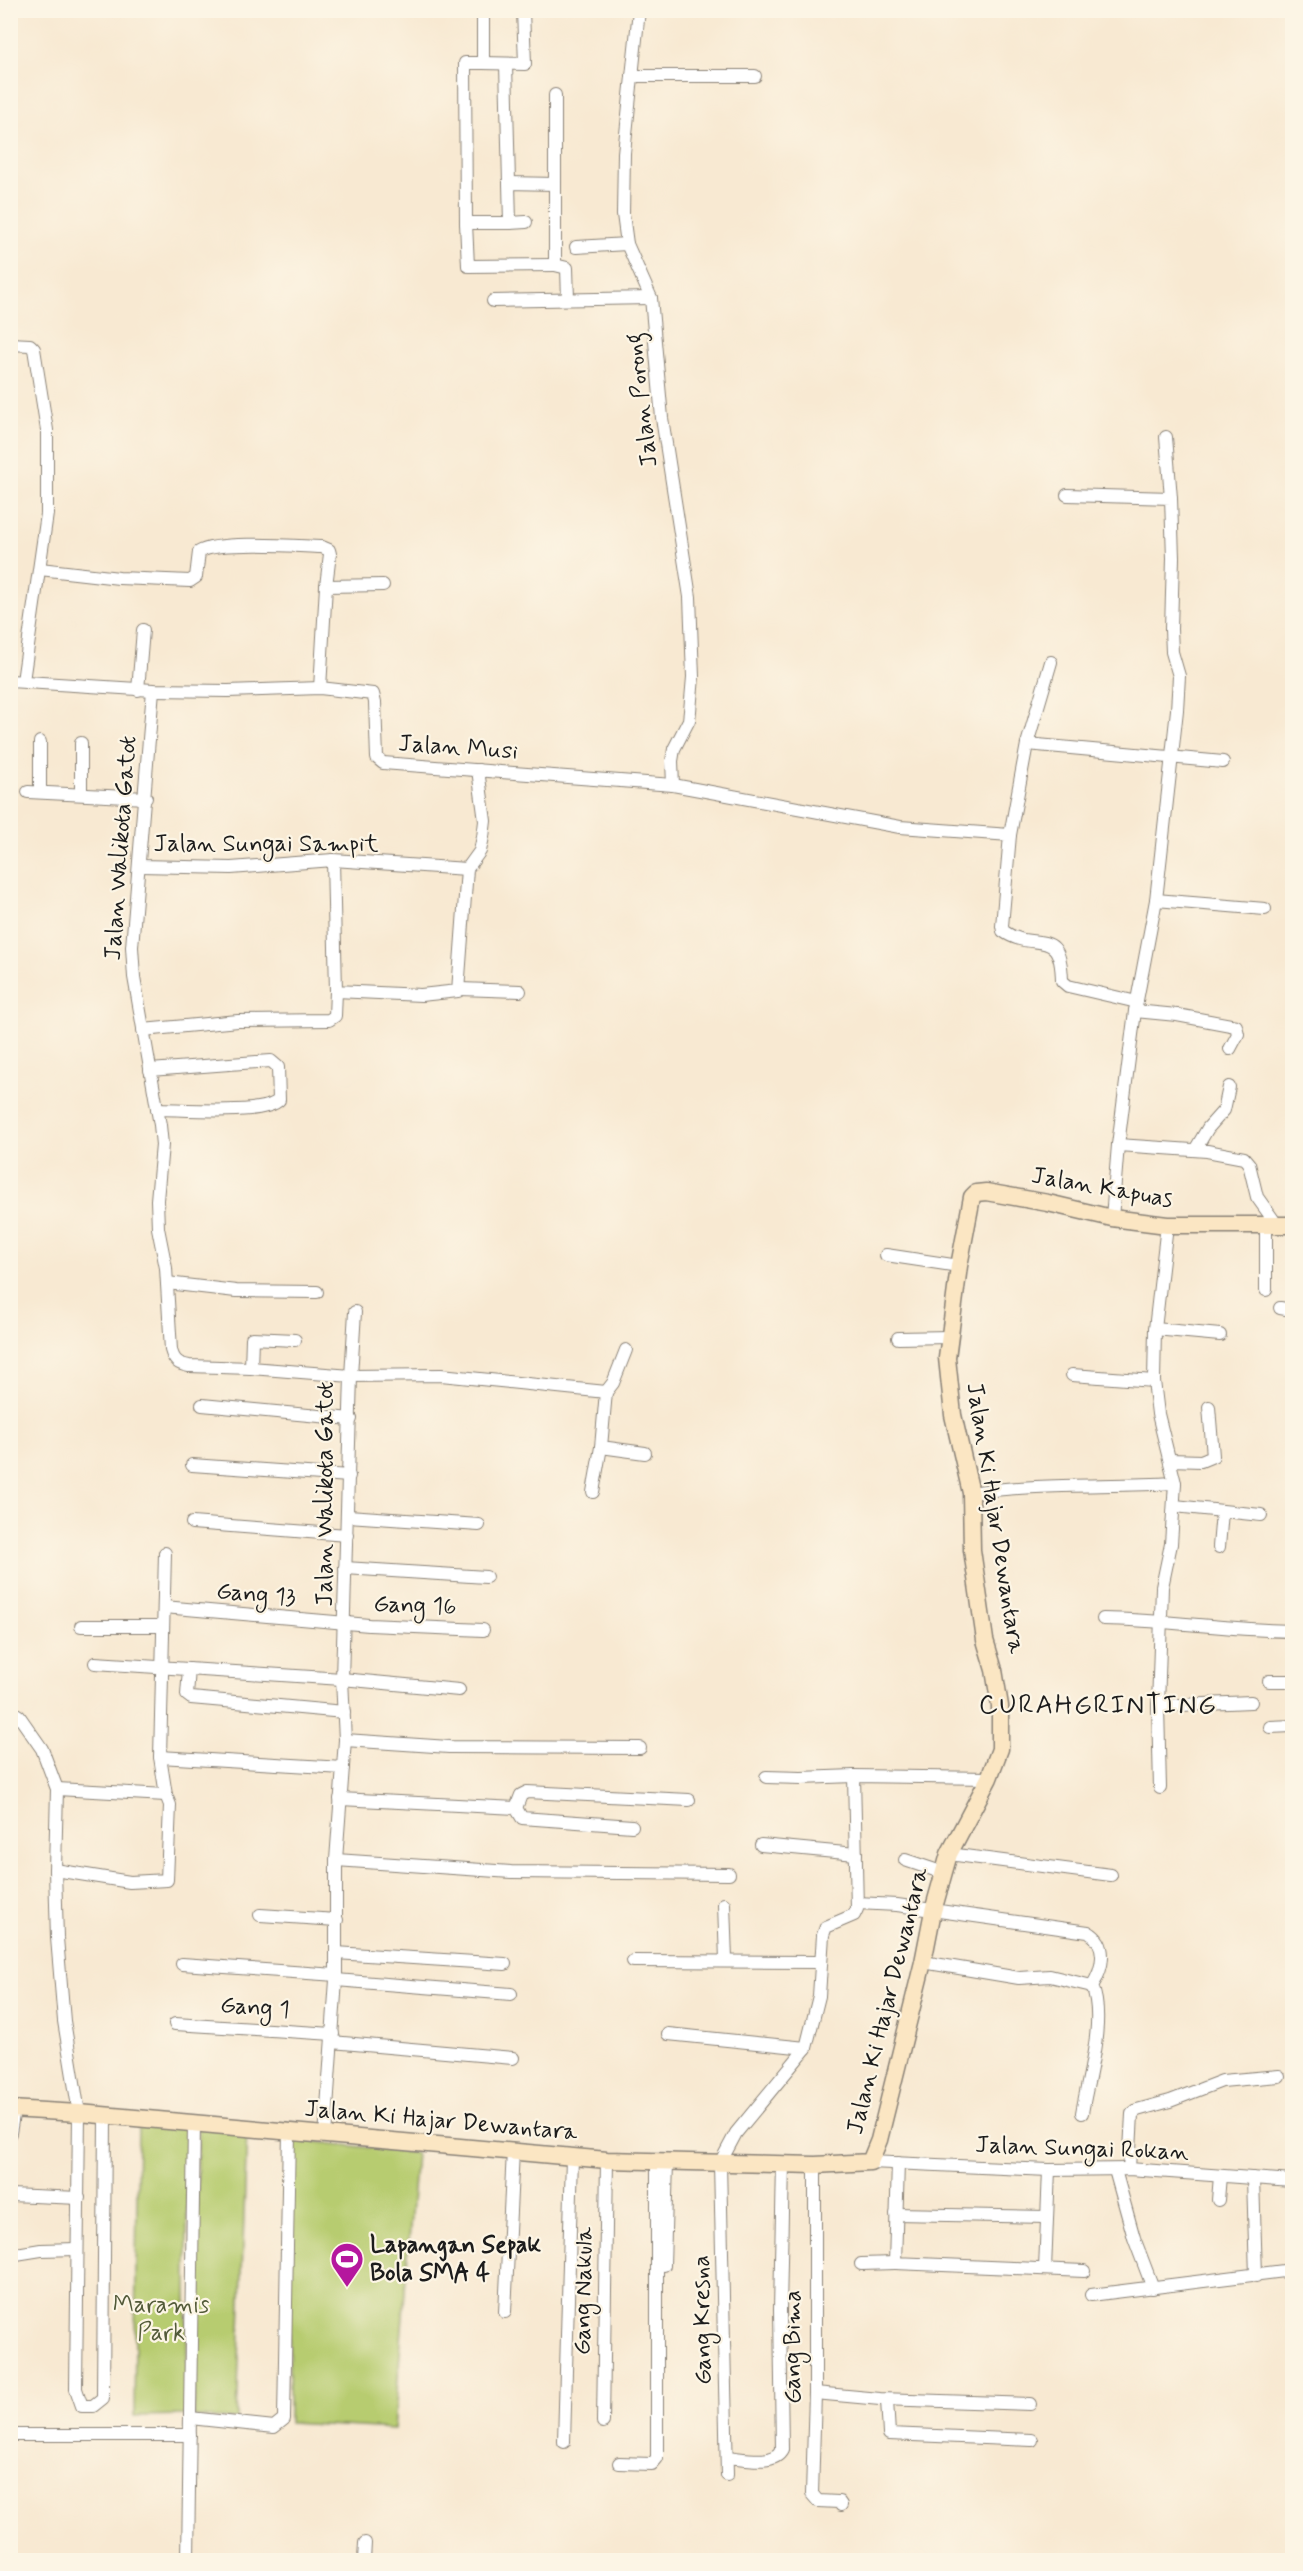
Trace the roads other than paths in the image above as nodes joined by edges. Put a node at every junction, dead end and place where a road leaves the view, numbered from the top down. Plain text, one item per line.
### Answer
1 (483, 10) edge
2 (524, 10) edge
3 (639, 10) edge
4 (483, 63) junction
5 (506, 64) junction
6 (632, 76) junction
7 (754, 76) dead end
8 (555, 95) dead end
9 (509, 183) junction
10 (555, 184) junction
11 (526, 222) dead end
12 (466, 223) junction
13 (510, 223) junction
14 (627, 244) junction
15 (576, 247) dead end
16 (555, 265) junction
17 (651, 298) junction
18 (568, 299) junction
19 (493, 301) dead end
20 (10, 344) edge
21 (1166, 437) dead end
22 (1067, 495) dead end
23 (1171, 498) junction
24 (40, 569) junction
25 (383, 585) dead end
26 (326, 586) junction
27 (143, 630) dead end
28 (1051, 662) dead end
29 (17, 681) edge
30 (320, 688) junction
31 (138, 690) junction
32 (153, 690) junction
33 (40, 742) dead end
34 (81, 743) dead end
35 (1027, 744) junction
36 (1172, 758) junction
37 (1223, 762) dead end
38 (478, 770) junction
39 (673, 785) junction
40 (81, 794) junction
41 (146, 798) junction
42 (1010, 835) junction
43 (333, 860) junction
44 (140, 866) junction
45 (467, 869) junction
46 (1156, 900) junction
47 (1265, 909) dead end
48 (460, 989) junction
49 (336, 991) junction
50 (520, 991) dead end
51 (1136, 1006) junction
52 (143, 1030) junction
53 (1230, 1049) dead end
54 (150, 1070) junction
55 (1229, 1087) dead end
56 (157, 1109) junction
57 (1118, 1145) junction
58 (1195, 1150) junction
59 (976, 1192) joint
60 (1112, 1213) junction
61 (1276, 1222) edge
62 (1167, 1226) junction
63 (886, 1255) dead end
64 (959, 1266) junction
65 (167, 1283) junction
66 (1266, 1290) dead end
67 (317, 1292) dead end
68 (355, 1312) dead end
69 (1155, 1329) junction
70 (1220, 1335) dead end
71 (950, 1337) junction
72 (898, 1338) dead end
73 (296, 1340) dead end
74 (626, 1350) dead end
75 (251, 1368) junction
76 (1072, 1375) dead end
77 (351, 1376) junction
78 (1154, 1381) junction
79 (606, 1392) junction
80 (202, 1405) dead end
81 (1209, 1407) dead end
82 (351, 1419) junction
83 (601, 1447) junction
84 (645, 1453) dead end
85 (1170, 1460) junction
86 (192, 1465) dead end
87 (349, 1476) junction
88 (1174, 1483) junction
89 (593, 1492) dead end
90 (971, 1493) junction
91 (1175, 1506) junction
92 (1222, 1512) junction
93 (1261, 1515) dead end
94 (348, 1516) junction
95 (192, 1523) dead end
96 (479, 1525) dead end
97 (347, 1535) junction
98 (1219, 1547) dead end
99 (165, 1553) dead end
100 (345, 1568) junction
101 (486, 1577) dead end
102 (164, 1607) junction
103 (1103, 1619) dead end
104 (1161, 1620) junction
105 (345, 1623) junction
106 (81, 1626) dead end
107 (163, 1626) junction
108 (483, 1630) dead end
109 (1293, 1632) edge
110 (94, 1663) dead end
111 (163, 1668) junction
112 (189, 1669) junction
113 (342, 1678) junction
114 (1293, 1681) edge
115 (1269, 1682) dead end
116 (459, 1690) dead end
117 (1251, 1702) dead end
118 (1158, 1706) junction
119 (10, 1710) edge
120 (344, 1712) junction
121 (1293, 1726) edge
122 (1270, 1727) dead end
123 (345, 1740) junction
124 (640, 1748) dead end
125 (160, 1757) junction
126 (343, 1768) junction
127 (854, 1776) junction
128 (766, 1777) dead end
129 (989, 1778) junction
130 (1160, 1788) dead end
131 (57, 1789) junction
132 (166, 1795) junction
133 (340, 1799) junction
134 (689, 1800) dead end
135 (516, 1809) junction
136 (632, 1826) dead end
137 (761, 1845) dead end
138 (856, 1854) junction
139 (949, 1854) junction
140 (336, 1860) junction
141 (905, 1860) dead end
142 (55, 1870) junction
143 (944, 1873) junction
144 (729, 1874) dead end
145 (1111, 1875) dead end
146 (857, 1903) junction
147 (724, 1904) dead end
148 (933, 1911) junction
149 (260, 1915) dead end
150 (337, 1920) junction
151 (336, 1953) junction
152 (726, 1960) junction
153 (633, 1961) dead end
154 (820, 1962) junction
155 (923, 1962) junction
156 (182, 1964) dead end
157 (505, 1964) dead end
158 (336, 1978) junction
159 (1092, 1986) junction
160 (511, 1994) dead end
161 (175, 2024) dead end
162 (668, 2034) dead end
163 (332, 2038) junction
164 (806, 2048) junction
165 (513, 2058) dead end
166 (1279, 2076) dead end
167 (12, 2109) edge
168 (79, 2113) junction
169 (1082, 2113) dead end
170 (105, 2116) junction
171 (194, 2123) junction
172 (289, 2131) junction
173 (10, 2133) edge
174 (325, 2136) junction
175 (513, 2151) junction
176 (572, 2157) junction
177 (607, 2160) junction
178 (662, 2162) junction
179 (870, 2162) junction
180 (720, 2163) junction
181 (898, 2163) junction
182 (783, 2164) junction
183 (814, 2165) junction
184 (1049, 2169) junction
185 (1129, 2169) junction
186 (1115, 2170) junction
187 (1220, 2176) junction
188 (1253, 2178) junction
189 (1293, 2181) edge
190 (10, 2195) edge
191 (79, 2198) junction
192 (1218, 2200) dead end
193 (896, 2214) junction
194 (1047, 2217) junction
195 (76, 2249) junction
196 (10, 2255) edge
197 (895, 2263) junction
198 (861, 2264) dead end
199 (1045, 2269) junction
200 (1293, 2270) edge
201 (1083, 2271) dead end
202 (1256, 2276) junction
203 (1153, 2288) junction
204 (1091, 2295) dead end
205 (505, 2312) dead end
206 (660, 2368) junction
207 (815, 2393) junction
208 (887, 2400) junction
209 (1030, 2404) dead end
210 (190, 2419) junction
211 (603, 2422) dead end
212 (10, 2435) edge
213 (190, 2435) junction
214 (1032, 2440) dead end
215 (564, 2442) dead end
216 (663, 2452) dead end
217 (727, 2457) junction
218 (619, 2463) dead end
219 (727, 2475) dead end
220 (841, 2505) dead end
221 (365, 2543) dead end
222 (188, 2560) edge
223 (364, 2560) edge

1 - 4 street
2 - 5 street
3 - 6 street, Jalan Porong
4 - 5 street
4 - 12 street
5 - 9 street
6 - 7 street
6 - 14 street, Jalan Porong
8 - 10 street
9 - 10 street
9 - 13 street
10 - 16 street
11 - 13 street
12 - 13 street
12 - 16 street
14 - 15 street
14 - 17 street, Jalan Porong
16 - 18 street
17 - 18 street
17 - 39 street, Jalan Porong
18 - 19 street
20 - 24 street
21 - 23 street
22 - 23 street
23 - 36 street
24 - 26 street
24 - 29 street
25 - 26 street
26 - 30 street
27 - 31 street
28 - 35 street
29 - 31 street, Jalan Musi
30 - 32 street, Jalan Musi
30 - 38 street, Jalan Musi
31 - 32 street, Jalan Musi
32 - 41 street, Jalan Walikota Gatot
33 - 40 street
34 - 40 street
35 - 36 street
35 - 42 street
36 - 37 street
36 - 46 street
38 - 39 street, Jalan Musi
38 - 45 street
39 - 42 street, Jalan Musi
40 - 41 street
41 - 44 street, Jalan Walikota Gatot
42 - 51 street
43 - 44 street, Jalan Sungai Sampit
43 - 45 street, Jalan Sungai Sampit
43 - 49 street
44 - 52 street, Jalan Walikota Gatot
45 - 48 street
46 - 47 street
46 - 51 street
48 - 49 street
48 - 50 street
49 - 52 street
51 - 53 street
51 - 57 street
52 - 54 street, Jalan Walikota Gatot
54 - 56 street, Jalan Walikota Gatot
54 - 56 street
55 - 58 street
56 - 65 street, Jalan Walikota Gatot
57 - 58 street
57 - 60 street
58 - 61 street
59 - 60 main road, Jalan Kapuas
59 - 64 main road, Jalan Ki Hajar Dewantara
60 - 62 main road, Jalan Kapuas
61 - 62 main road, Jalan Kapuas
61 - 66 street
62 - 69 street
63 - 64 street
64 - 71 main road, Jalan Ki Hajar Dewantara
65 - 67 street
65 - 75 street, Jalan Walikota Gatot
68 - 77 street
69 - 70 street
69 - 78 street
71 - 72 street
71 - 90 main road, Jalan Ki Hajar Dewantara
73 - 75 street
74 - 79 street
75 - 77 street, Jalan Walikota Gatot
76 - 78 street
77 - 79 street
77 - 82 street, Jalan Walikota Gatot
78 - 85 street
79 - 83 street
80 - 82 street
81 - 85 street
82 - 87 street, Jalan Walikota Gatot
83 - 84 street
83 - 89 street
85 - 88 street
86 - 87 street
87 - 94 street, Jalan Walikota Gatot
88 - 90 street
88 - 91 street
90 - 129 main road, Jalan Ki Hajar Dewantara
91 - 92 street
91 - 104 street
92 - 93 street
92 - 98 street
94 - 96 street
94 - 97 street, Jalan Walikota Gatot
95 - 97 street
97 - 100 street, Jalan Walikota Gatot
99 - 102 street
100 - 101 street
100 - 105 street, Jalan Walikota Gatot
102 - 105 street, Gang 13
102 - 107 street
103 - 104 street
104 - 109 street
104 - 118 street
105 - 108 street, Gang 16
105 - 113 street, Jalan Walikota Gatot
106 - 107 street
107 - 111 street
110 - 111 street
111 - 112 street
111 - 125 street
112 - 113 street
112 - 120 street
113 - 116 street
113 - 120 street, Jalan Walikota Gatot
114 - 115 street
117 - 118 street
118 - 130 street
119 - 131 street
120 - 123 street, Jalan Walikota Gatot
121 - 122 street
123 - 124 street
123 - 126 street, Jalan Walikota Gatot
125 - 126 street
125 - 132 street
126 - 133 street, Jalan Walikota Gatot
127 - 128 street
127 - 129 street
127 - 138 street
129 - 139 main road, Jalan Ki Hajar Dewantara
131 - 132 street
131 - 142 street
132 - 142 street
133 - 135 street
133 - 140 street, Jalan Walikota Gatot
134 - 135 street
135 - 136 street
137 - 138 street
138 - 146 street
139 - 143 main road, Jalan Ki Hajar Dewantara
139 - 145 street
140 - 144 street
140 - 150 street, Jalan Walikota Gatot
141 - 143 street
142 - 168 street
143 - 148 main road, Jalan Ki Hajar Dewantara
146 - 148 street
146 - 154 street
147 - 152 street
148 - 155 main road, Jalan Ki Hajar Dewantara
148 - 159 street
149 - 150 street
150 - 151 street, Jalan Walikota Gatot
151 - 157 street
151 - 158 street, Jalan Walikota Gatot
152 - 153 street
152 - 154 street
154 - 164 street
155 - 159 street
155 - 179 main road, Jalan Ki Hajar Dewantara
156 - 158 street
158 - 160 street
158 - 163 street, Jalan Walikota Gatot
159 - 169 street
161 - 163 street, Gang 1
162 - 164 street
163 - 165 street, Gang 1
163 - 174 street, Jalan Walikota Gatot
164 - 180 street
166 - 185 street
167 - 168 main road, Jalan Ki Hajar Dewantara
167 - 173 street
168 - 170 main road, Jalan Ki Hajar Dewantara
168 - 191 street
170 - 171 main road, Jalan Ki Hajar Dewantara
170 - 195 street
171 - 172 main road, Jalan Ki Hajar Dewantara
171 - 210 street
172 - 174 main road, Jalan Ki Hajar Dewantara
172 - 210 street
174 - 175 main road, Jalan Ki Hajar Dewantara
175 - 176 main road, Jalan Ki Hajar Dewantara
175 - 205 street
176 - 177 main road, Jalan Ki Hajar Dewantara
176 - 215 street
177 - 178 main road, Jalan Ki Hajar Dewantara
177 - 211 street, Gang Nakula
178 - 180 main road, Jalan Ki Hajar Dewantara
178 - 206 street
179 - 181 street, Jalan Sungai Rokan
179 - 183 main road, Jalan Ki Hajar Dewantara
180 - 182 main road, Jalan Ki Hajar Dewantara
180 - 217 street, Gang Kresna
181 - 184 street, Jalan Sungai Rokan
181 - 193 street
182 - 183 main road, Jalan Ki Hajar Dewantara
182 - 217 street
183 - 207 street, Gang Bima
184 - 186 street, Jalan Sungai Rokan
184 - 194 street
185 - 186 street, Jalan Sungai Rokan
185 - 187 street, Jalan Sungai Rokan
186 - 203 street
187 - 188 street, Jalan Sungai Rokan
187 - 192 street
188 - 189 street, Jalan Sungai Rokan
188 - 202 street
190 - 191 street
191 - 195 street
193 - 194 street
193 - 197 street
194 - 199 street
195 - 196 street
197 - 198 street
197 - 199 street
199 - 201 street
200 - 202 street
202 - 203 street
203 - 204 street
206 - 216 street
206 - 218 street
207 - 208 street
207 - 220 street, Gang Bima
208 - 209 street
208 - 214 street
210 - 213 street
212 - 213 street
213 - 222 street
217 - 219 street, Gang Kresna
221 - 223 street

